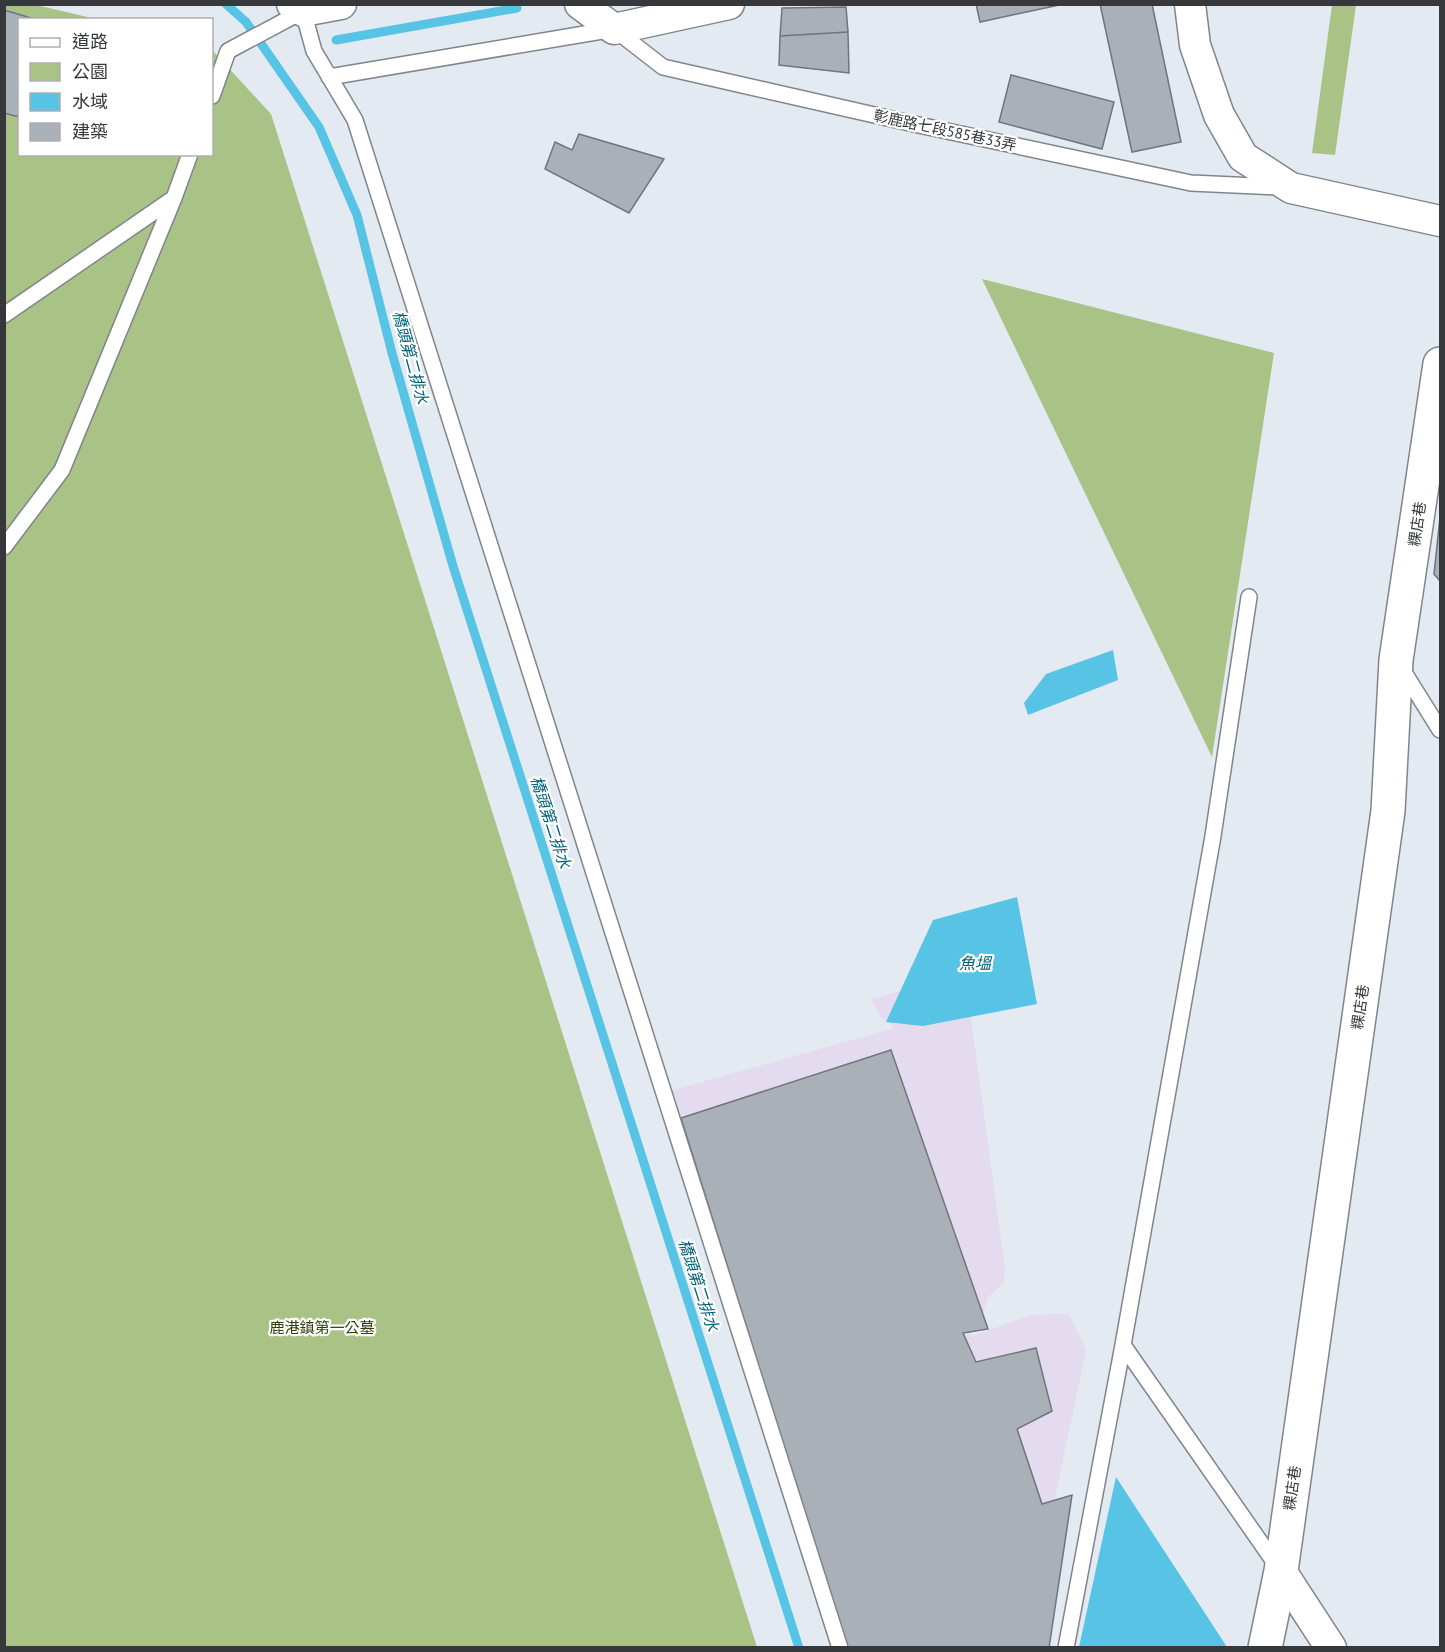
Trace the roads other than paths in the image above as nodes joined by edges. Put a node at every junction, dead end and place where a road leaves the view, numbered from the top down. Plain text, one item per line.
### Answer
1 (341, 4) edge
2 (580, 4) edge
3 (729, 4) edge
4 (1190, 4) edge
5 (289, 10) edge
6 (614, 29) junction
7 (329, 77) junction
8 (213, 93) edge
9 (189, 156) edge
10 (1291, 188) junction
11 (174, 198) junction
12 (1440, 221) edge
13 (4, 315) edge
14 (1440, 364) edge
15 (4, 547) edge
16 (1249, 597) dead end
17 (1396, 660) junction
18 (1440, 730) edge
19 (1123, 1345) junction
20 (1281, 1571) junction
21 (840, 1647) edge
22 (1066, 1647) edge
23 (1265, 1647) edge
24 (1331, 1647) edge

1 - 5 street
2 - 6 street
3 - 6 street
4 - 10 street, 彰鹿路七段585巷33弄
5 - 7 lane
5 - 8 lane
6 - 7 lane
6 - 10 lane, 彰鹿路七段585巷33弄
7 - 21 lane
9 - 11 lane
10 - 12 street, 彰鹿路七段585巷33弄
11 - 13 lane
11 - 15 lane
14 - 17 street, 粿店巷
16 - 19 lane
17 - 18 lane
17 - 20 street, 粿店巷
19 - 20 lane
19 - 22 lane
20 - 23 street, 粿店巷
20 - 24 street

